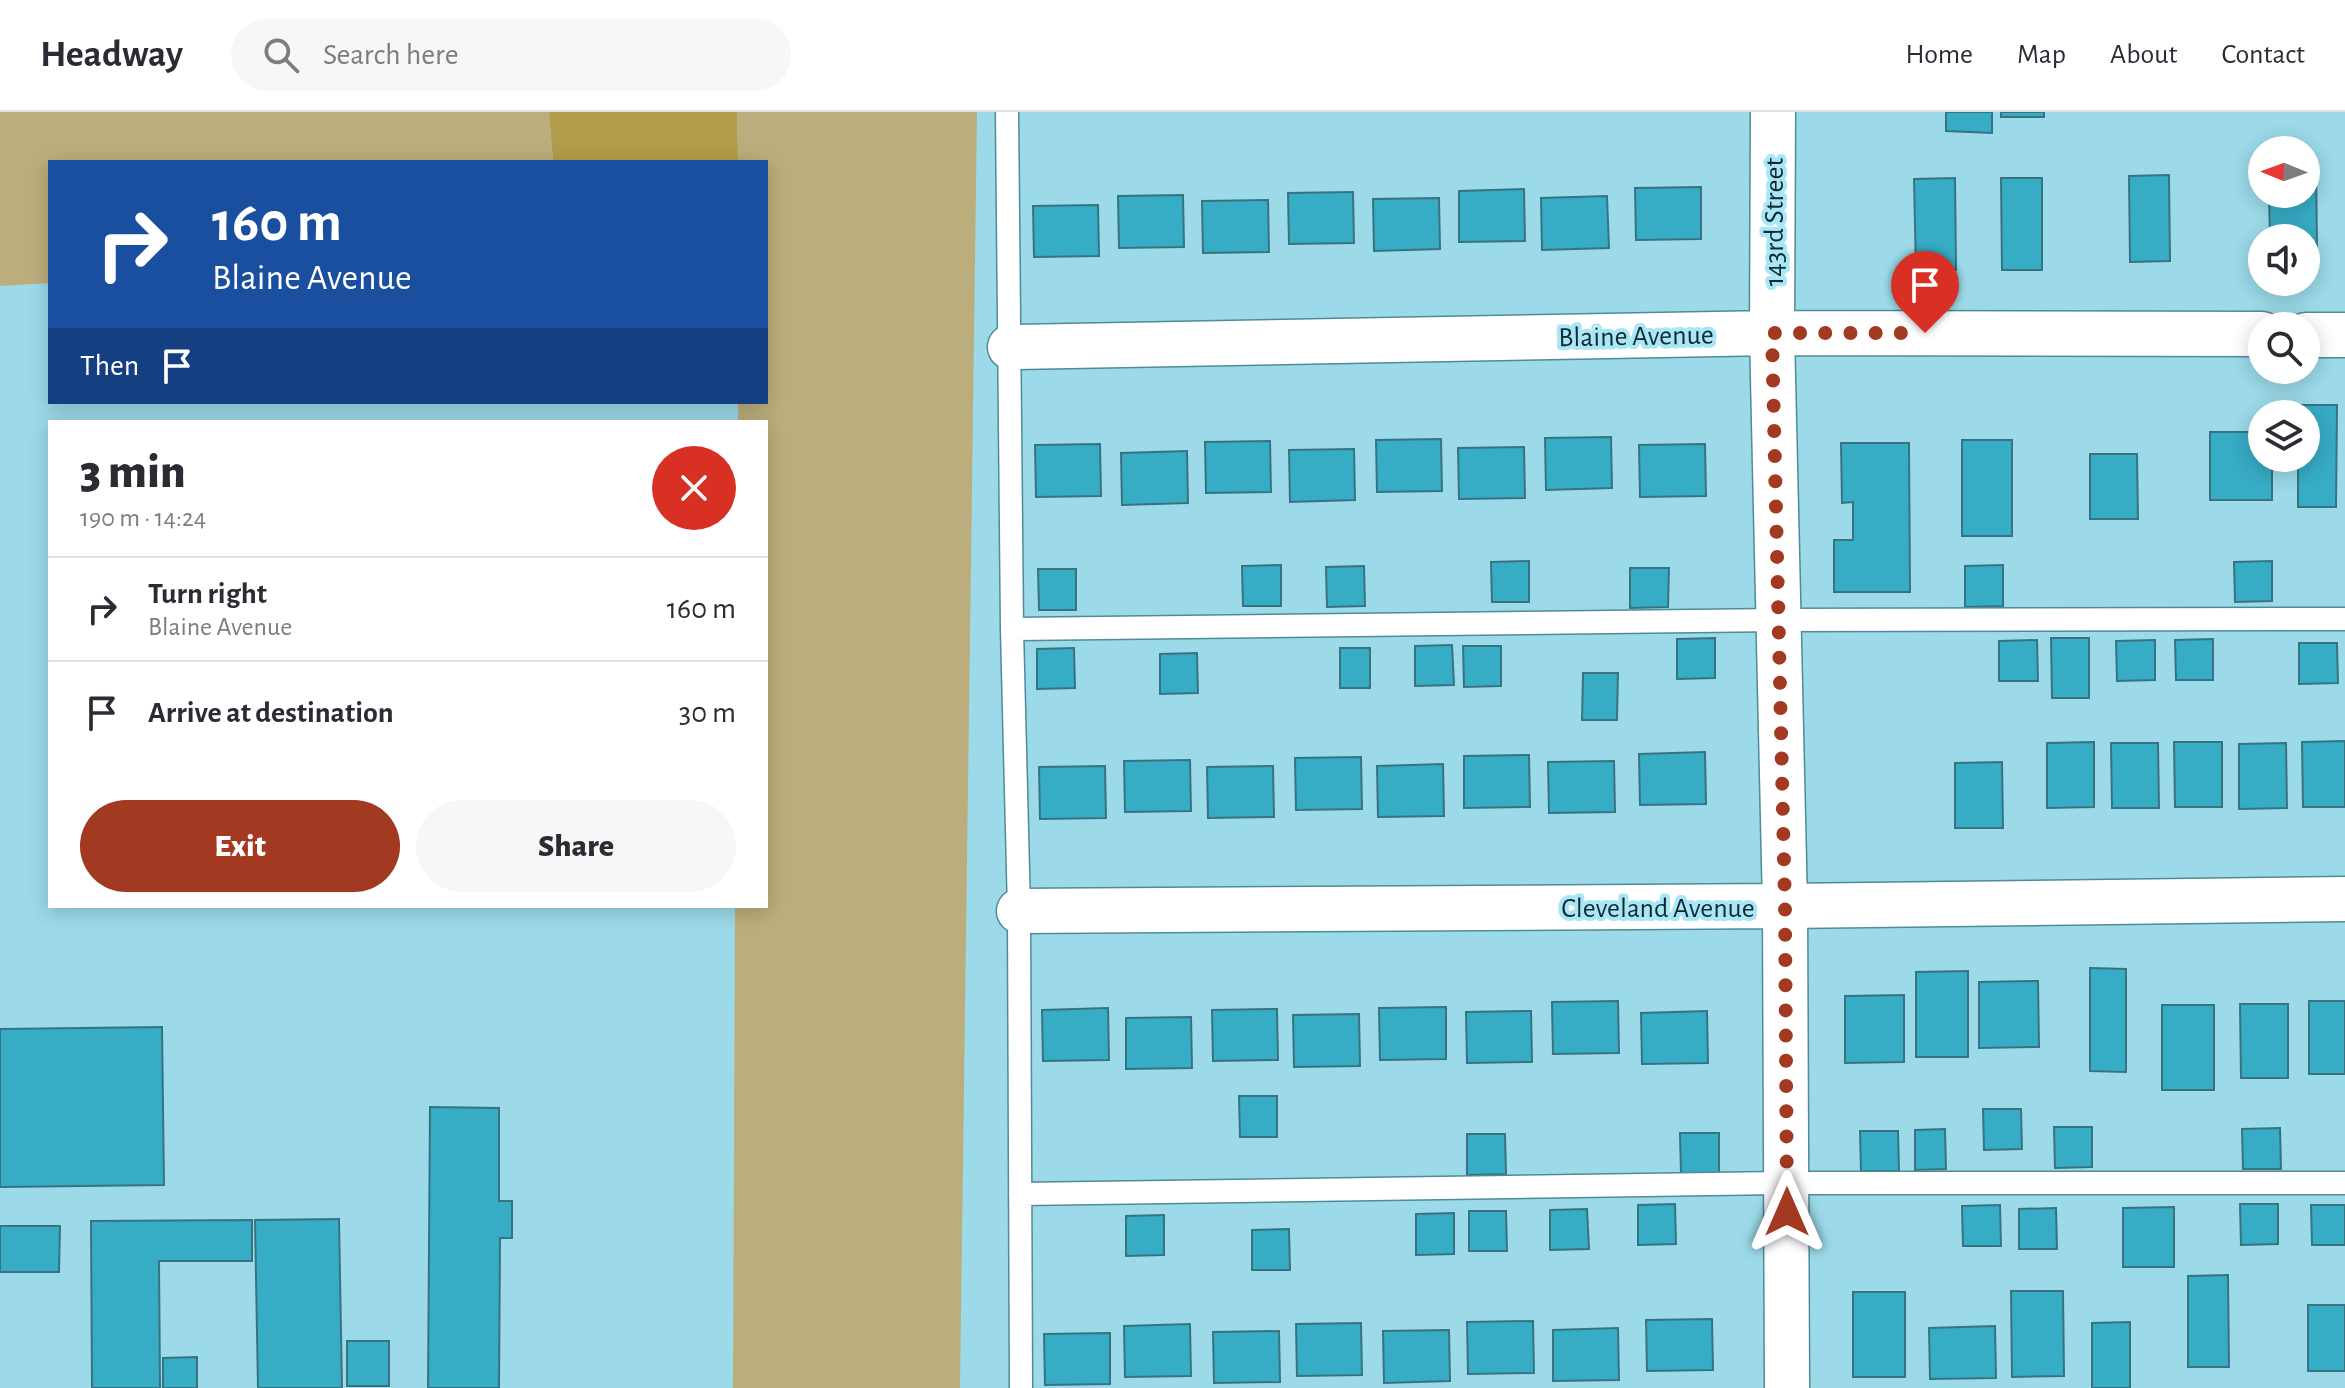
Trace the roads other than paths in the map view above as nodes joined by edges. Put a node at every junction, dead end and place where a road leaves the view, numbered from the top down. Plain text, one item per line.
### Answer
1 (1007, 112) edge
2 (1773, 112) edge
3 (1772, 333) junction
4 (2248, 334) edge
5 (2320, 335) edge
6 (2345, 335) edge
7 (1010, 347) junction
8 (2345, 619) edge
9 (1779, 620) junction
10 (1012, 629) junction
11 (2345, 899) edge
12 (1785, 906) junction
13 (1019, 911) junction
14 (1786, 1183) junction
15 (2345, 1183) edge
16 (1020, 1194) junction
17 (1021, 1388) edge
18 (1787, 1388) edge

1 - 7 lane
2 - 3 street, 143rd Street
3 - 4 street, Blaine Avenue
3 - 7 street, Blaine Avenue
3 - 9 street, 143rd Street
5 - 6 street
7 - 10 lane
8 - 9 lane
9 - 10 lane
9 - 12 street, 143rd Street
10 - 13 lane
11 - 12 street, Cleveland Avenue
12 - 13 street, Cleveland Avenue
12 - 14 street, 143rd Street
13 - 16 lane
14 - 15 lane
14 - 16 lane
14 - 18 street, 143rd Street
16 - 17 lane

